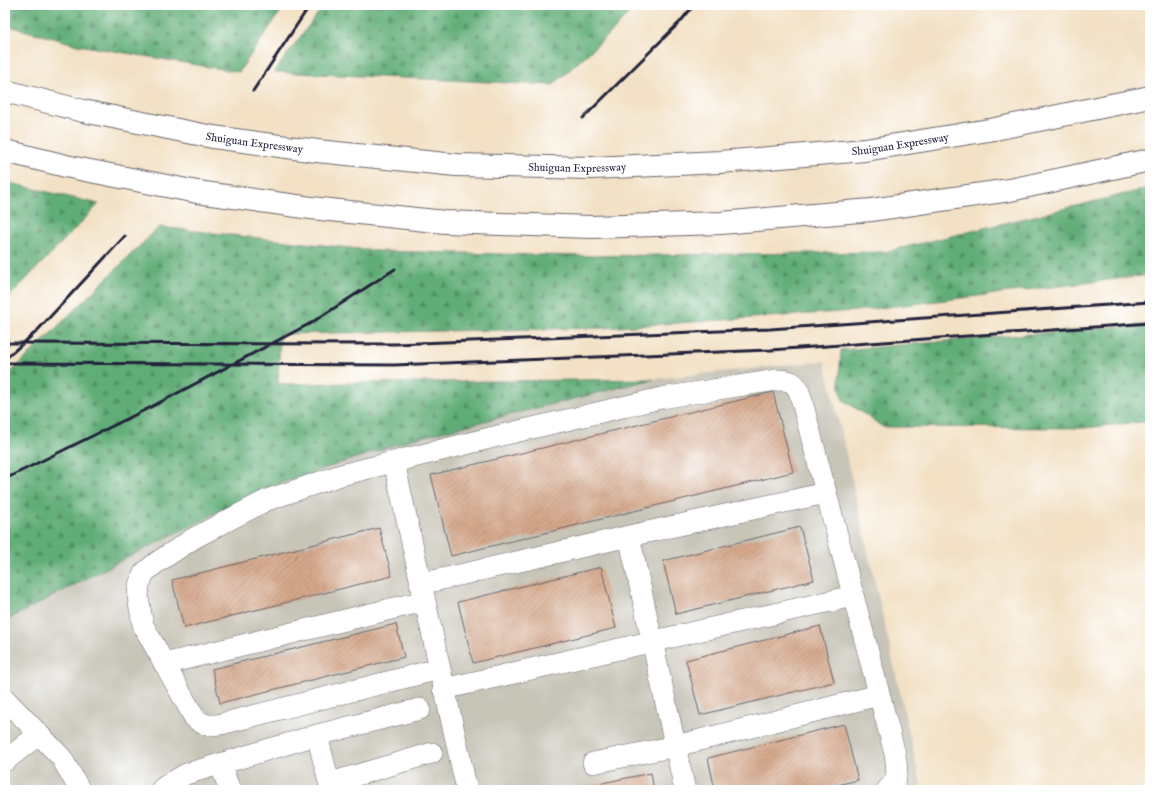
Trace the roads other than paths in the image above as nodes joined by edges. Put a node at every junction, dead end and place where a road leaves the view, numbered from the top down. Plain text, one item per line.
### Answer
1 (5, 91) edge
2 (1150, 97) edge
3 (5, 151) edge
4 (1150, 160) edge
5 (394, 462) junction
6 (826, 493) junction
7 (629, 536) junction
8 (422, 593) junction
9 (853, 596) junction
10 (652, 642) junction
11 (164, 664) junction
12 (441, 679) junction
13 (879, 695) junction
14 (5, 699) edge
15 (420, 709) dead end
16 (39, 734) junction
17 (317, 735) junction
18 (676, 746) junction
19 (432, 753) dead end
20 (5, 761) edge
21 (593, 763) dead end
22 (220, 764) junction
23 (330, 786) edge
24 (80, 790) edge
25 (161, 790) edge
26 (230, 790) edge
27 (467, 790) edge
28 (685, 790) edge
29 (887, 790) edge

1 - 2 highway, Shuiguan Expressway
3 - 4 highway
5 - 6 lane
5 - 8 lane
5 - 11 lane
6 - 7 lane
6 - 9 lane
7 - 8 lane
7 - 10 lane
8 - 11 lane
8 - 12 lane
9 - 10 lane
9 - 13 lane
10 - 12 lane
10 - 18 lane
11 - 12 lane
12 - 27 lane
13 - 18 lane
13 - 29 lane
14 - 16 lane
15 - 17 lane
16 - 20 lane
16 - 24 lane
17 - 22 lane
17 - 23 lane
18 - 21 lane
18 - 28 lane
19 - 23 lane
22 - 25 lane
22 - 26 lane

